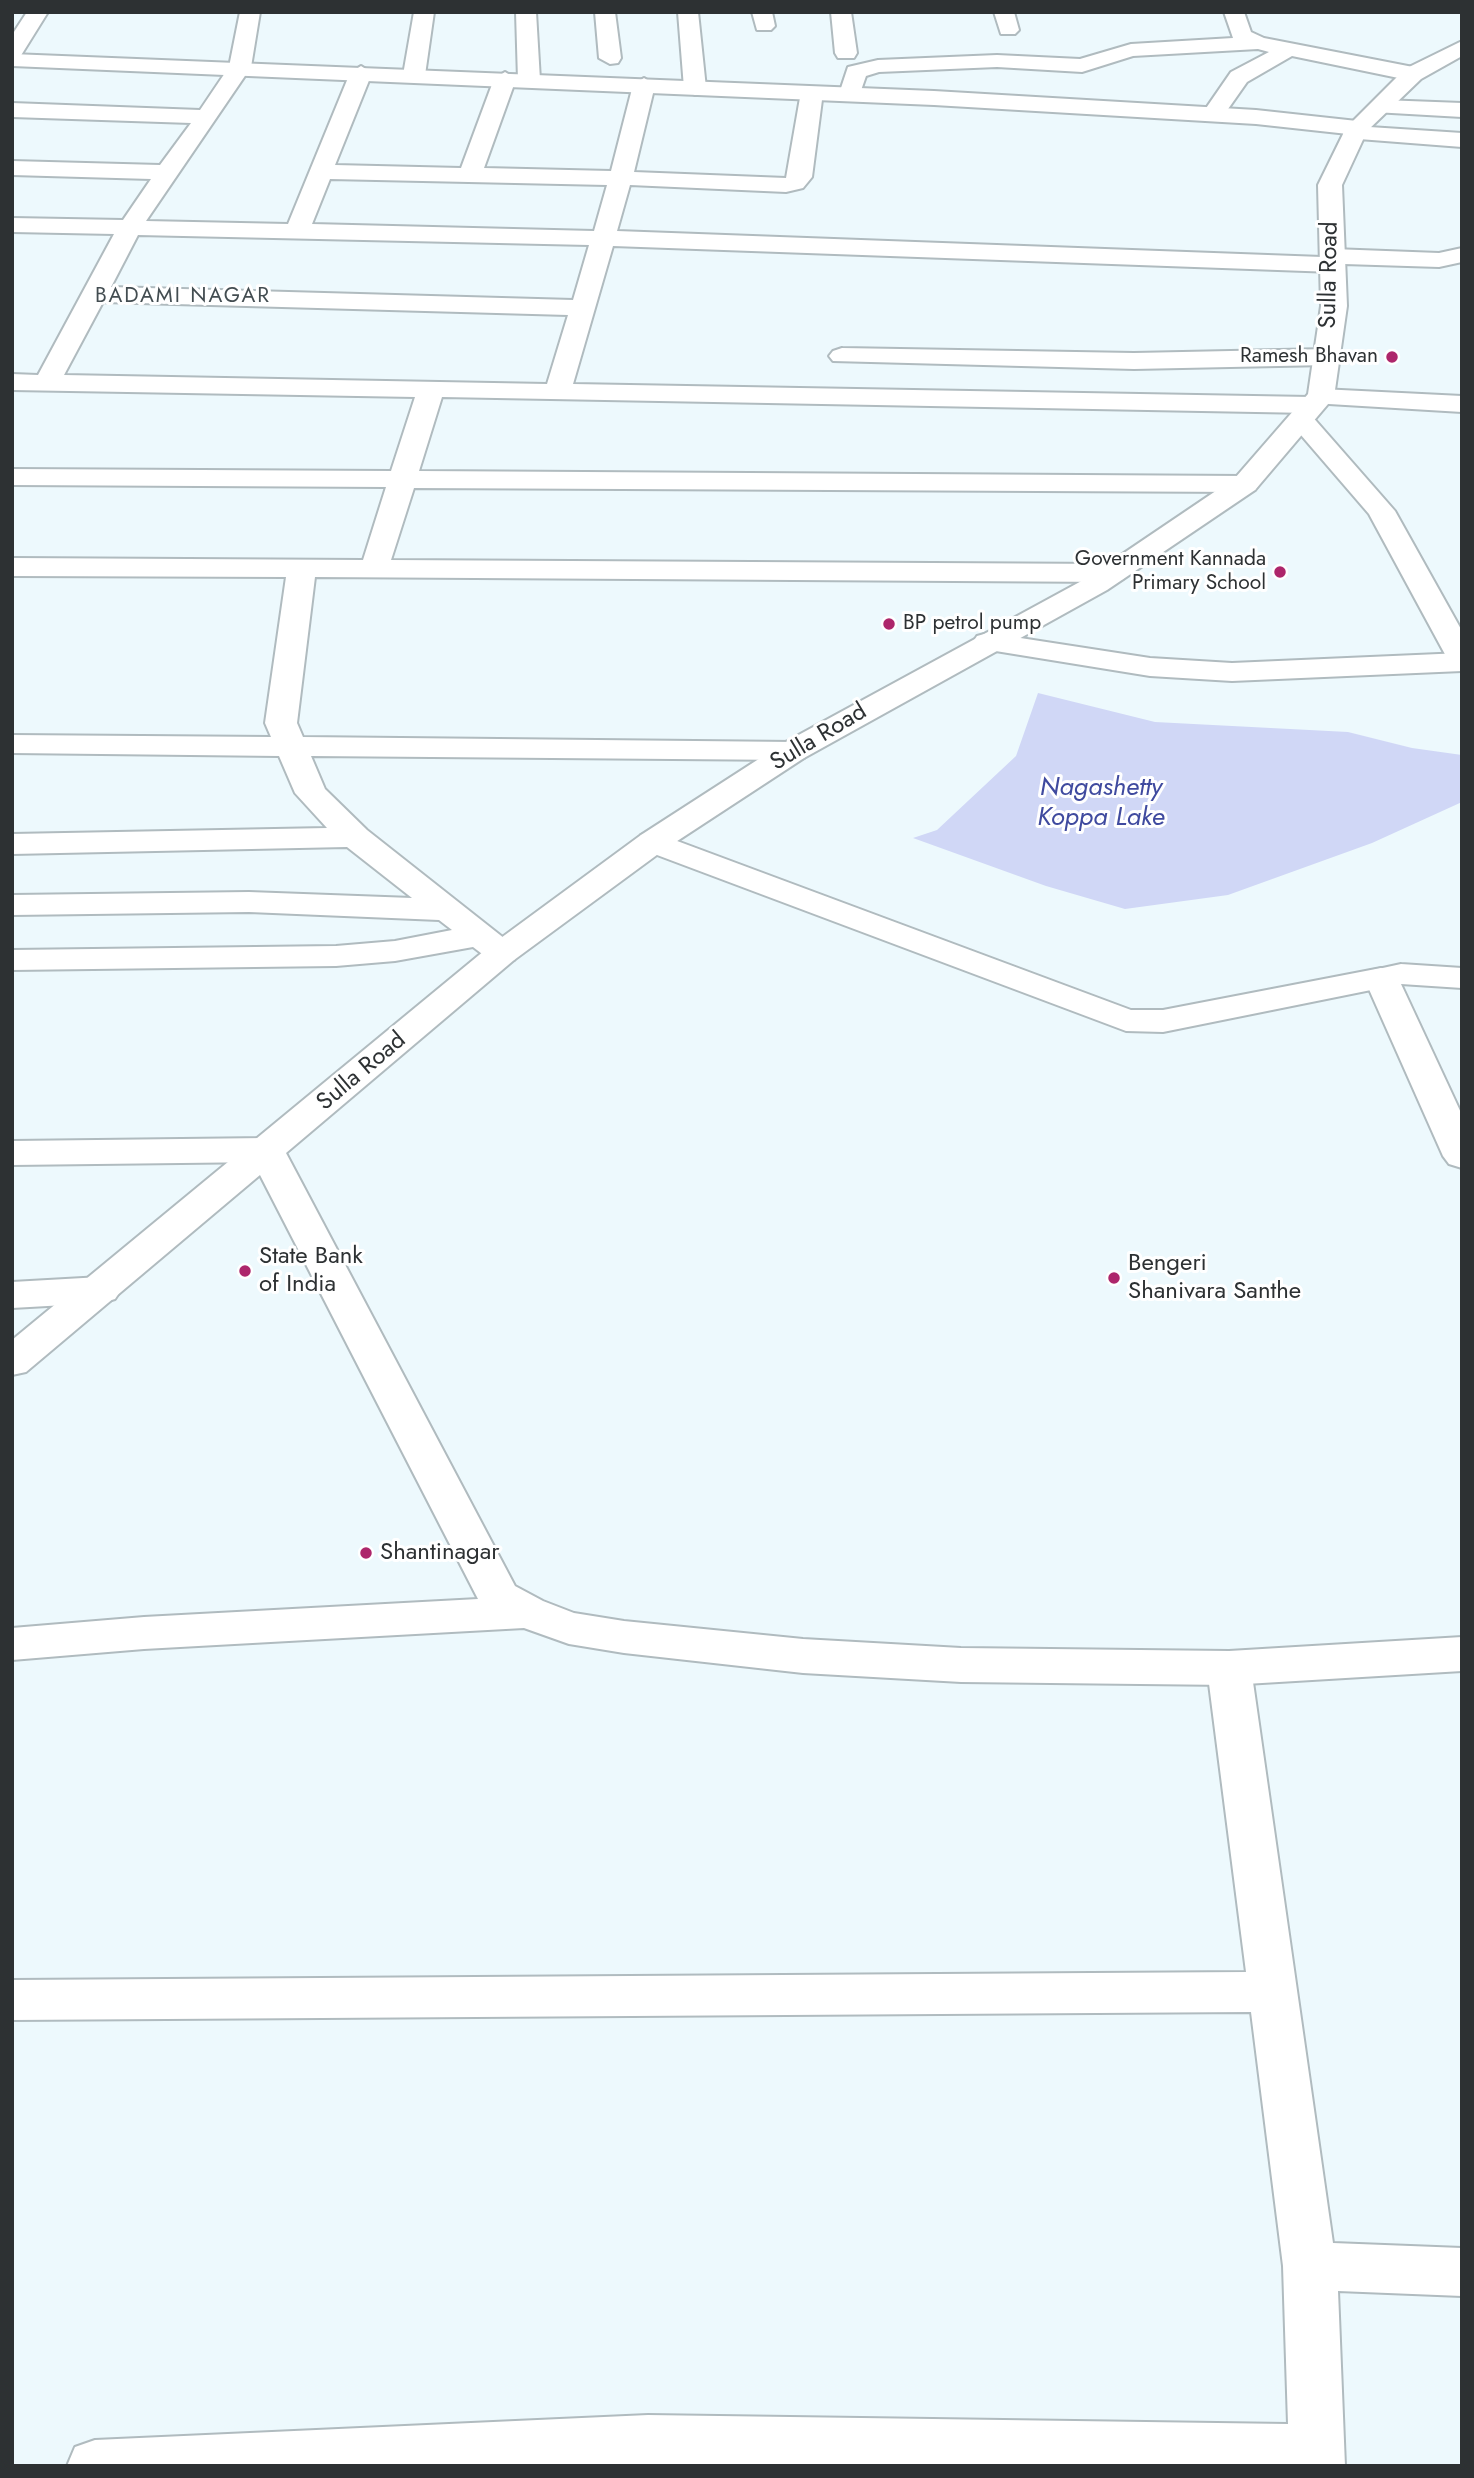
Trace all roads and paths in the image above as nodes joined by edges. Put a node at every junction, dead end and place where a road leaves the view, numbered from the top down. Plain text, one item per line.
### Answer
1 (38, 12) edge
2 (250, 12) edge
3 (424, 12) edge
4 (526, 12) edge
5 (605, 12) edge
6 (688, 12) edge
7 (841, 12) edge
8 (1234, 12) edge
9 (1258, 43) junction
10 (1462, 47) edge
11 (1287, 50) junction
12 (12, 52) edge
13 (846, 53) dead end
14 (610, 58) dead end
15 (12, 60) edge
16 (240, 67) junction
17 (361, 73) junction
18 (1413, 74) junction
19 (414, 75) junction
20 (505, 79) junction
21 (529, 80) junction
22 (644, 85) junction
23 (695, 88) junction
24 (813, 92) junction
25 (850, 94) junction
26 (1382, 107) junction
27 (12, 110) edge
28 (1462, 110) edge
29 (87, 113) junction
30 (1213, 114) junction
31 (207, 117) junction
32 (72, 131) dead end
33 (1356, 131) junction
34 (1462, 140) edge
35 (58, 150) dead end
36 (12, 168) edge
37 (43, 169) junction
38 (167, 172) junction
39 (323, 172) junction
40 (471, 173) junction
41 (621, 178) junction
42 (12, 225) edge
43 (129, 229) junction
44 (297, 231) junction
45 (601, 238) junction
46 (1462, 256) edge
47 (1333, 260) junction
48 (96, 294) junction
49 (582, 307) junction
50 (842, 356) dead end
51 (1327, 357) junction
52 (12, 382) edge
53 (47, 383) junction
54 (431, 390) junction
55 (558, 392) junction
56 (1462, 404) edge
57 (1311, 407) junction
58 (12, 477) edge
59 (405, 479) junction
60 (1245, 484) junction
61 (12, 568) edge
62 (302, 569) junction
63 (374, 570) junction
64 (1113, 573) junction
65 (1452, 624) edge
66 (988, 642) junction
67 (1462, 660) edge
68 (12, 744) edge
69 (291, 747) junction
70 (793, 751) junction
71 (355, 837) junction
72 (653, 842) junction
73 (12, 844) edge
74 (12, 905) edge
75 (448, 910) junction
76 (492, 944) junction
77 (12, 960) edge
78 (1381, 978) junction
79 (1462, 978) edge
80 (266, 1150) junction
81 (12, 1153) edge
82 (1462, 1156) edge
83 (101, 1290) junction
84 (12, 1295) edge
85 (12, 1362) edge
86 (527, 1612) junction
87 (12, 1644) edge
88 (1462, 1654) edge
89 (1230, 1668) junction
90 (1274, 1992) junction
91 (12, 2000) edge
92 (1310, 2266) junction
93 (1462, 2272) edge
94 (1316, 2458) edge
95 (95, 2466) edge

1 - 12 street
2 - 16 street
3 - 19 street
4 - 21 street
5 - 14 street
6 - 23 street
7 - 13 street
8 - 9 street
9 - 11 street
9 - 25 street
10 - 18 street, Sulla Road
11 - 18 street
11 - 30 street
15 - 16 street
16 - 17 street
16 - 31 street
17 - 19 street
17 - 39 street
18 - 26 street, Sulla Road
19 - 20 street
20 - 21 street
20 - 40 street
21 - 22 street
22 - 23 street
22 - 41 street
23 - 24 street
24 - 25 street
24 - 41 street
25 - 30 street
26 - 28 street
26 - 33 street, Sulla Road
27 - 29 street
29 - 31 street
29 - 32 street
30 - 33 street
31 - 38 street
33 - 34 street
33 - 47 street, Sulla Road
35 - 37 street
36 - 37 street
37 - 38 street
38 - 43 street
39 - 40 street
39 - 44 street
40 - 41 street
41 - 45 street
42 - 43 street
43 - 44 street
43 - 48 street
44 - 45 street
45 - 47 street
45 - 49 street
46 - 47 street
47 - 51 street, Sulla Road
48 - 49 street
48 - 53 street
49 - 55 street
50 - 51 street
51 - 57 street, Sulla Road
52 - 53 street
53 - 54 street
54 - 55 street
54 - 59 street
55 - 57 street
56 - 57 street
57 - 60 street, Sulla Road
57 - 65 street
58 - 59 street
59 - 60 street
59 - 63 street
60 - 64 street, Sulla Road
61 - 62 street
62 - 63 street
62 - 69 street
63 - 64 street
64 - 66 street, Sulla Road
65 - 67 street
66 - 67 street
66 - 70 street, Sulla Road
68 - 69 street
69 - 70 street
69 - 71 street
70 - 72 street, Sulla Road
71 - 73 street
71 - 75 street
72 - 76 street, Sulla Road
72 - 78 street
74 - 75 street
75 - 76 street
76 - 77 street
76 - 80 street, Sulla Road
78 - 79 street
78 - 82 street
80 - 81 street
80 - 83 street, Sulla Road
80 - 86 street
83 - 84 street
83 - 85 street, Sulla Road
86 - 87 street
86 - 89 street
88 - 89 street
89 - 90 street
90 - 91 street
90 - 92 street
92 - 93 street
92 - 94 street
94 - 95 street

